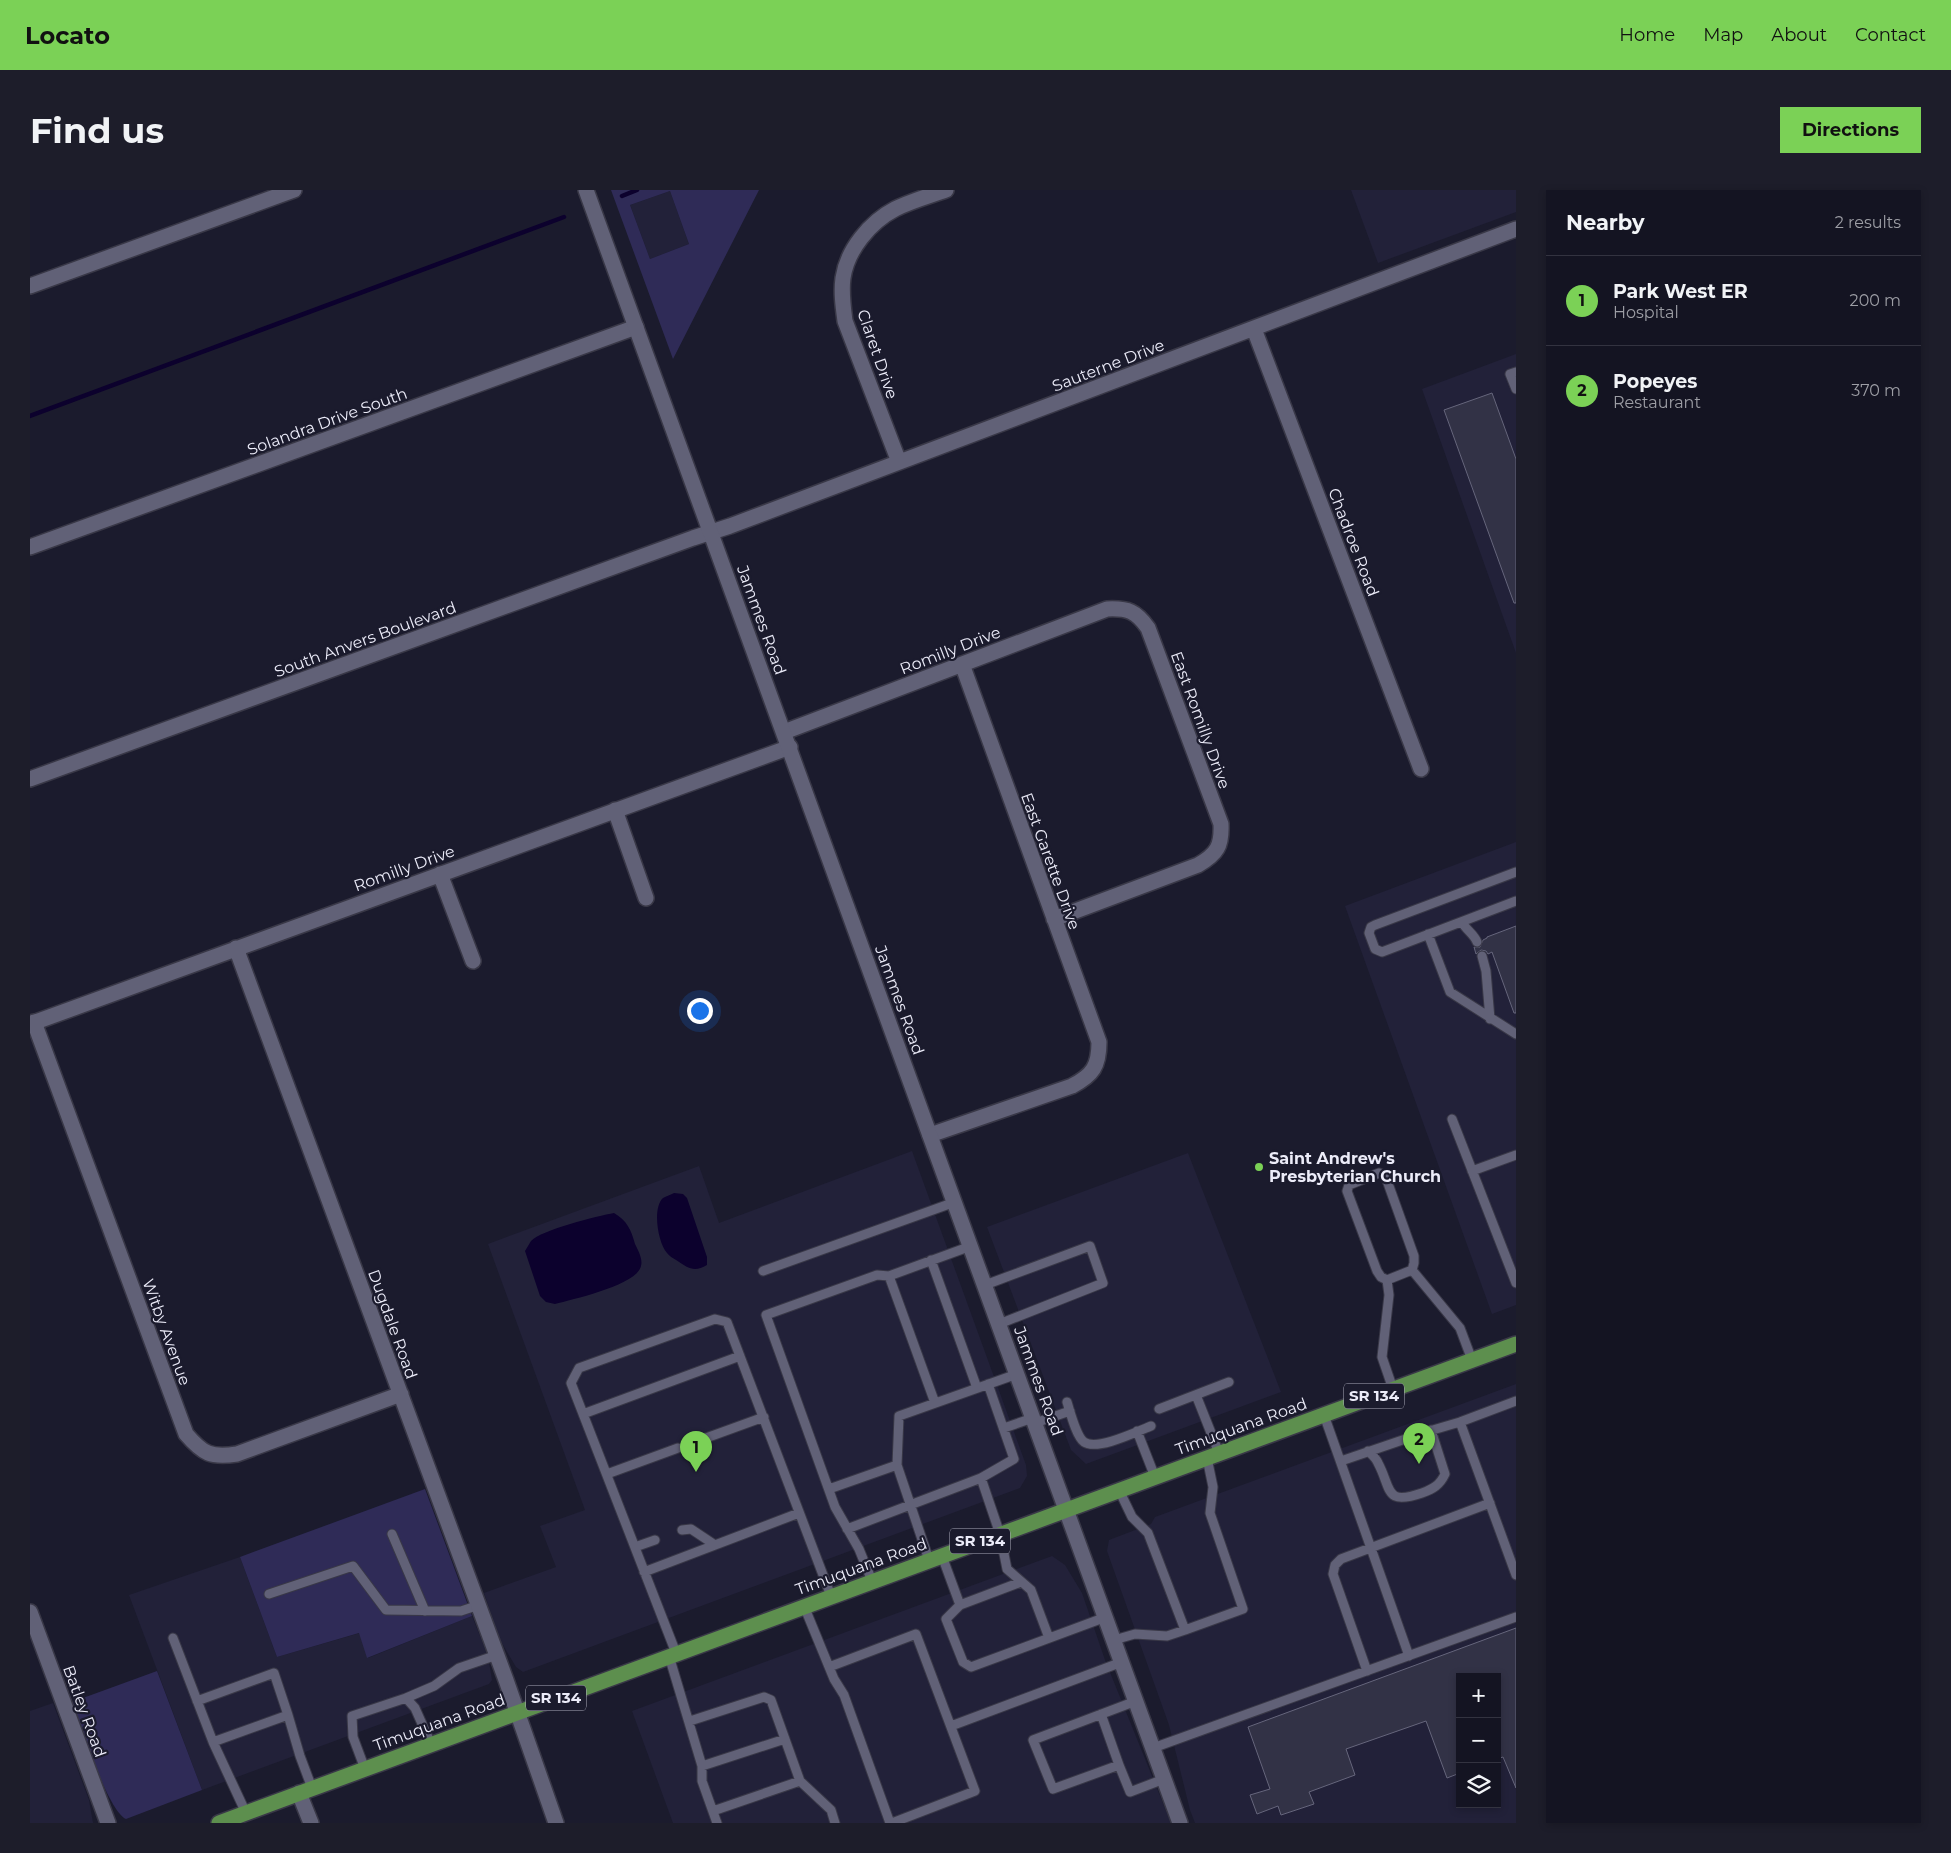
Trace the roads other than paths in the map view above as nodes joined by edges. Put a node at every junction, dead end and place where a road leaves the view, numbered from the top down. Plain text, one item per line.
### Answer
1 (294, 190) edge
2 (586, 190) edge
3 (946, 190) edge
4 (1516, 229) edge
5 (30, 286) edge
6 (636, 327) junction
7 (1254, 329) junction
8 (1516, 372) edge
9 (1516, 389) edge
10 (899, 462) junction
11 (712, 532) junction
12 (30, 547) edge
13 (1130, 610) joint
14 (962, 664) junction
15 (784, 732) junction
16 (790, 747) junction
17 (1421, 769) dead end
18 (30, 779) edge
19 (616, 810) junction
20 (1516, 872) edge
21 (440, 874) junction
22 (646, 898) dead end
23 (1516, 901) edge
24 (1054, 919) junction
25 (1462, 922) junction
26 (1428, 934) junction
27 (1477, 942) dead end
28 (236, 948) junction
29 (1482, 956) dead end
30 (473, 961) dead end
31 (1490, 1019) junction
32 (32, 1023) edge
33 (1516, 1034) edge
34 (1452, 1119) dead end
35 (930, 1136) junction
36 (1516, 1155) edge
37 (1472, 1171) junction
38 (954, 1202) junction
39 (971, 1246) junction
40 (931, 1260) junction
41 (1412, 1270) junction
42 (763, 1272) dead end
43 (889, 1276) junction
44 (1515, 1279) edge
45 (1387, 1280) junction
46 (985, 1285) junction
47 (999, 1324) junction
48 (1516, 1344) edge
49 (740, 1356) junction
50 (1472, 1360) junction
51 (1017, 1374) junction
52 (1229, 1382) dead end
53 (988, 1384) junction
54 (977, 1388) junction
55 (1394, 1389) junction
56 (401, 1394) junction
57 (1196, 1394) junction
58 (1516, 1401) edge
59 (935, 1403) junction
60 (1159, 1409) dead end
61 (583, 1414) junction
62 (1324, 1415) junction
63 (764, 1417) junction
64 (1034, 1421) junction
65 (1460, 1422) junction
66 (1151, 1426) dead end
67 (1004, 1428) junction
68 (1431, 1430) junction
69 (1137, 1431) junction
70 (695, 1442) dead end
71 (678, 1448) dead end
72 (1368, 1451) junction
73 (1213, 1456) junction
74 (1341, 1461) junction
75 (897, 1465) junction
76 (607, 1474) junction
77 (1154, 1477) junction
78 (981, 1478) junction
79 (829, 1489) junction
80 (1119, 1490) junction
81 (1490, 1503) junction
82 (911, 1505) junction
83 (1067, 1509) junction
84 (799, 1513) junction
85 (682, 1530) dead end
86 (847, 1530) junction
87 (392, 1534) dead end
88 (1000, 1534) junction
89 (655, 1540) dead end
90 (716, 1544) junction
91 (634, 1547) junction
92 (1371, 1548) junction
93 (935, 1558) junction
94 (644, 1572) junction
95 (1516, 1575) edge
96 (872, 1581) junction
97 (1021, 1582) junction
98 (269, 1594) dead end
99 (831, 1596) junction
100 (479, 1605) junction
101 (960, 1605) junction
102 (804, 1606) junction
103 (425, 1611) junction
104 (30, 1612) edge
105 (1106, 1617) junction
106 (1516, 1617) edge
107 (1185, 1630) junction
108 (173, 1638) dead end
109 (1049, 1638) junction
110 (1114, 1640) junction
111 (497, 1655) junction
112 (672, 1655) junction
113 (1409, 1656) junction
114 (1122, 1662) junction
115 (829, 1667) junction
116 (1367, 1671) junction
117 (406, 1698) junction
118 (197, 1701) junction
119 (1136, 1701) junction
120 (518, 1712) junction
121 (1101, 1714) junction
122 (288, 1715) junction
123 (690, 1721) junction
124 (951, 1726) junction
125 (785, 1739) junction
126 (213, 1742) junction
127 (432, 1744) junction
128 (1153, 1748) junction
129 (1119, 1765) junction
130 (702, 1766) junction
131 (364, 1768) junction
132 (1164, 1779) junction
133 (800, 1781) junction
134 (306, 1790) junction
135 (713, 1811) junction
136 (246, 1813) junction
137 (108, 1823) edge
138 (219, 1823) edge
139 (311, 1823) edge
140 (556, 1823) edge
141 (717, 1823) edge
142 (835, 1823) edge
143 (891, 1823) edge
144 (1180, 1823) edge

1 - 5 street
2 - 6 street, Jammes Road
3 - 10 street, Claret Drive
4 - 7 street, Sauterne Drive
6 - 11 street, Jammes Road
6 - 12 street, Solandra Drive South
7 - 10 street, Sauterne Drive
7 - 17 street, Chadroe Road
8 - 9 lane
10 - 11 street, Sauterne Drive
11 - 15 street, Jammes Road
11 - 18 street, South Anvers Boulevard
13 - 14 street, Romilly Drive
13 - 24 street, East Romilly Drive
14 - 15 street, Romilly Drive
14 - 24 street, East Garette Drive
15 - 16 street, Jammes Road
16 - 19 street, Romilly Drive
16 - 35 street, Jammes Road
19 - 21 street, Romilly Drive
19 - 22 street
20 - 26 lane
21 - 28 street, Romilly Drive
21 - 30 street
23 - 25 lane
24 - 35 street, East Garette Drive
25 - 26 lane
25 - 27 lane
26 - 31 lane
28 - 32 street, Romilly Drive
28 - 56 street, Dugdale Road
29 - 31 lane
31 - 33 lane
32 - 56 street, Witby Avenue
34 - 37 lane
35 - 38 street, Jammes Road
36 - 37 lane
37 - 44 lane
38 - 39 street, Jammes Road
38 - 42 lane
39 - 40 lane
39 - 46 street, Jammes Road
40 - 43 lane
40 - 54 lane
41 - 45 lane
41 - 45 lane
41 - 50 lane
43 - 59 lane
43 - 79 lane
45 - 55 lane
46 - 47 street, Jammes Road
46 - 47 lane
47 - 51 street, Jammes Road
48 - 50 main road, Timuquana Road / SR 134
49 - 61 lane
49 - 61 lane
49 - 63 lane
50 - 55 main road, Timuquana Road / SR 134
51 - 53 lane
51 - 64 street, Jammes Road
52 - 57 lane
53 - 54 lane
53 - 67 lane
54 - 59 lane
55 - 62 main road, Timuquana Road / SR 134
56 - 100 street, Dugdale Road
57 - 60 lane
57 - 73 lane
58 - 65 lane
59 - 75 lane
61 - 76 lane
62 - 73 main road, Timuquana Road / SR 134
62 - 74 lane
63 - 70 lane
63 - 84 lane
64 - 67 lane
64 - 69 lane
64 - 83 street, Jammes Road
65 - 68 lane
65 - 81 lane
66 - 69 lane
67 - 78 lane
68 - 72 lane
68 - 72 lane
69 - 77 lane
71 - 76 lane
72 - 74 lane
73 - 77 main road, Timuquana Road / SR 134
73 - 107 lane
74 - 92 lane
75 - 79 lane
75 - 82 lane
76 - 91 lane
77 - 80 main road, Timuquana Road / SR 134
78 - 82 lane
78 - 88 lane
79 - 86 lane
80 - 83 main road, Timuquana Road / SR 134
80 - 107 lane
81 - 92 lane
81 - 95 lane
82 - 86 lane
82 - 93 lane
83 - 88 main road, Timuquana Road / SR 134
83 - 105 street, Jammes Road
84 - 90 lane
84 - 99 lane
85 - 90 lane
86 - 96 lane
87 - 103 lane
88 - 93 main road, Timuquana Road / SR 134
88 - 97 lane
89 - 91 lane
90 - 94 lane
91 - 94 lane
92 - 113 lane
92 - 116 lane
93 - 96 main road, Timuquana Road / SR 134
93 - 101 lane
94 - 112 lane
96 - 99 main road, Timuquana Road / SR 134
97 - 101 lane
97 - 109 lane
98 - 103 lane
99 - 102 main road, Timuquana Road / SR 134
100 - 103 lane
100 - 111 street, Dugdale Road
101 - 109 lane
102 - 112 main road, Timuquana Road / SR 134
102 - 115 lane
104 - 137 street, Batley Road
105 - 109 lane
105 - 110 street, Jammes Road
106 - 113 lane
107 - 110 lane
108 - 118 lane
110 - 114 street, Jammes Road
111 - 117 lane
111 - 120 street, Dugdale Road
112 - 120 main road, Timuquana Road / SR 134
112 - 123 lane
113 - 116 lane
114 - 119 street, Jammes Road
114 - 124 lane
115 - 124 lane
115 - 143 lane
116 - 128 lane
117 - 127 lane
117 - 131 lane
118 - 122 lane
118 - 126 lane
119 - 121 lane
119 - 128 street, Jammes Road
120 - 127 main road, Timuquana Road / SR 134
120 - 140 street, Dugdale Road
121 - 129 lane
121 - 129 lane
122 - 126 lane
122 - 134 lane
123 - 125 lane
123 - 130 lane
124 - 143 lane
125 - 130 lane
125 - 133 lane
126 - 136 lane
127 - 131 main road, Timuquana Road / SR 134
128 - 132 street, Jammes Road
129 - 132 lane
130 - 135 lane
131 - 134 main road, Timuquana Road / SR 134
132 - 144 street, Jammes Road
133 - 135 lane
133 - 142 lane
134 - 136 main road, Timuquana Road / SR 134
134 - 139 street
135 - 141 lane
136 - 138 main road, Timuquana Road / SR 134

